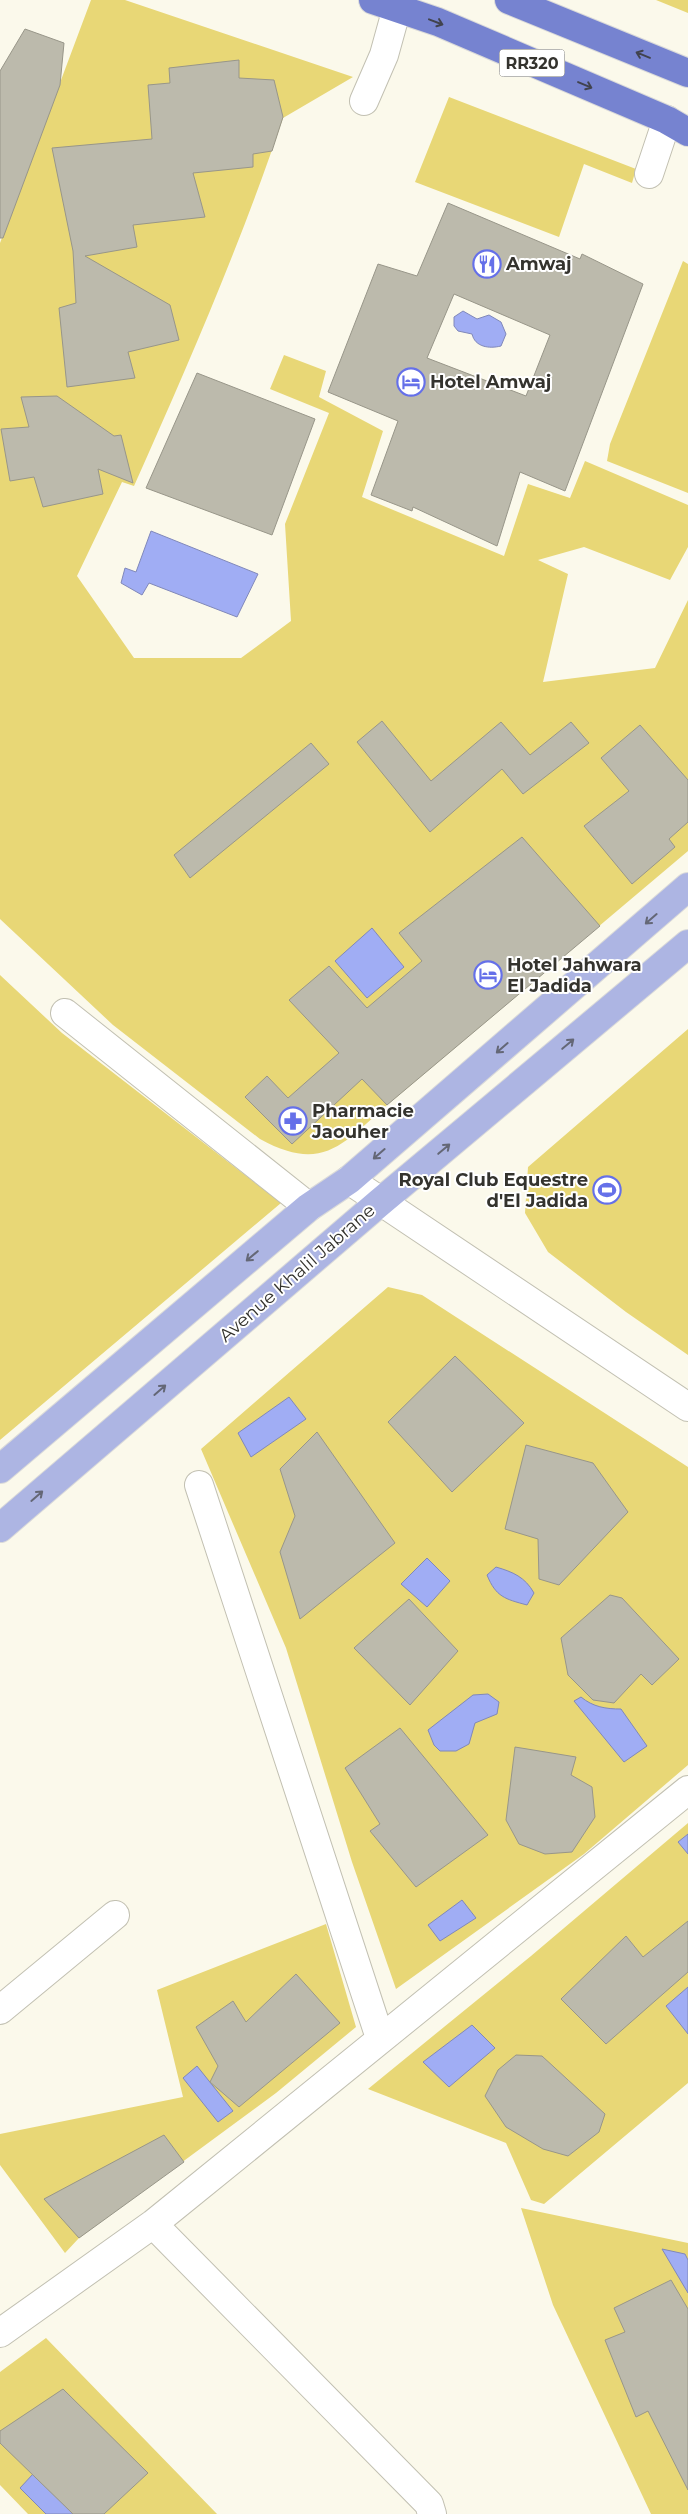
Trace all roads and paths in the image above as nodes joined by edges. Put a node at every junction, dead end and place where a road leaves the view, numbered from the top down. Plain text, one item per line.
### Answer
1 (509, 0) edge
2 (385, 4) edge
3 (688, 74) edge
4 (364, 101) dead end
5 (677, 126) edge
6 (649, 174) dead end
7 (688, 887) edge
8 (688, 944) edge
9 (65, 1013) dead end
10 (349, 1180) junction
11 (380, 1203) junction
12 (309, 1207) junction
13 (688, 1407) edge
14 (0, 1469) edge
15 (199, 1485) dead end
16 (0, 1528) edge
17 (688, 1790) edge
18 (115, 1915) dead end
19 (0, 2010) edge
20 (380, 2038) junction
21 (153, 2224) junction
22 (0, 2333) edge
23 (432, 2514) edge

3 -> 1 highway, RR320
2 - 4 street
2 -> 5 highway, RR320
5 - 6 street
7 -> 10 main road, Avenue Khalil Jabrane
11 -> 8 main road, Avenue Khalil Jabrane
9 - 12 street
10 - 11 street
10 - 12 main road, Avenue Khalil Jabrane
11 - 13 street
16 -> 11 main road, Avenue Khalil Jabrane
12 -> 14 main road, Avenue Khalil Jabrane
15 - 20 street
17 - 20 street
18 - 19 street
20 - 21 street
21 - 22 street
21 - 23 street

